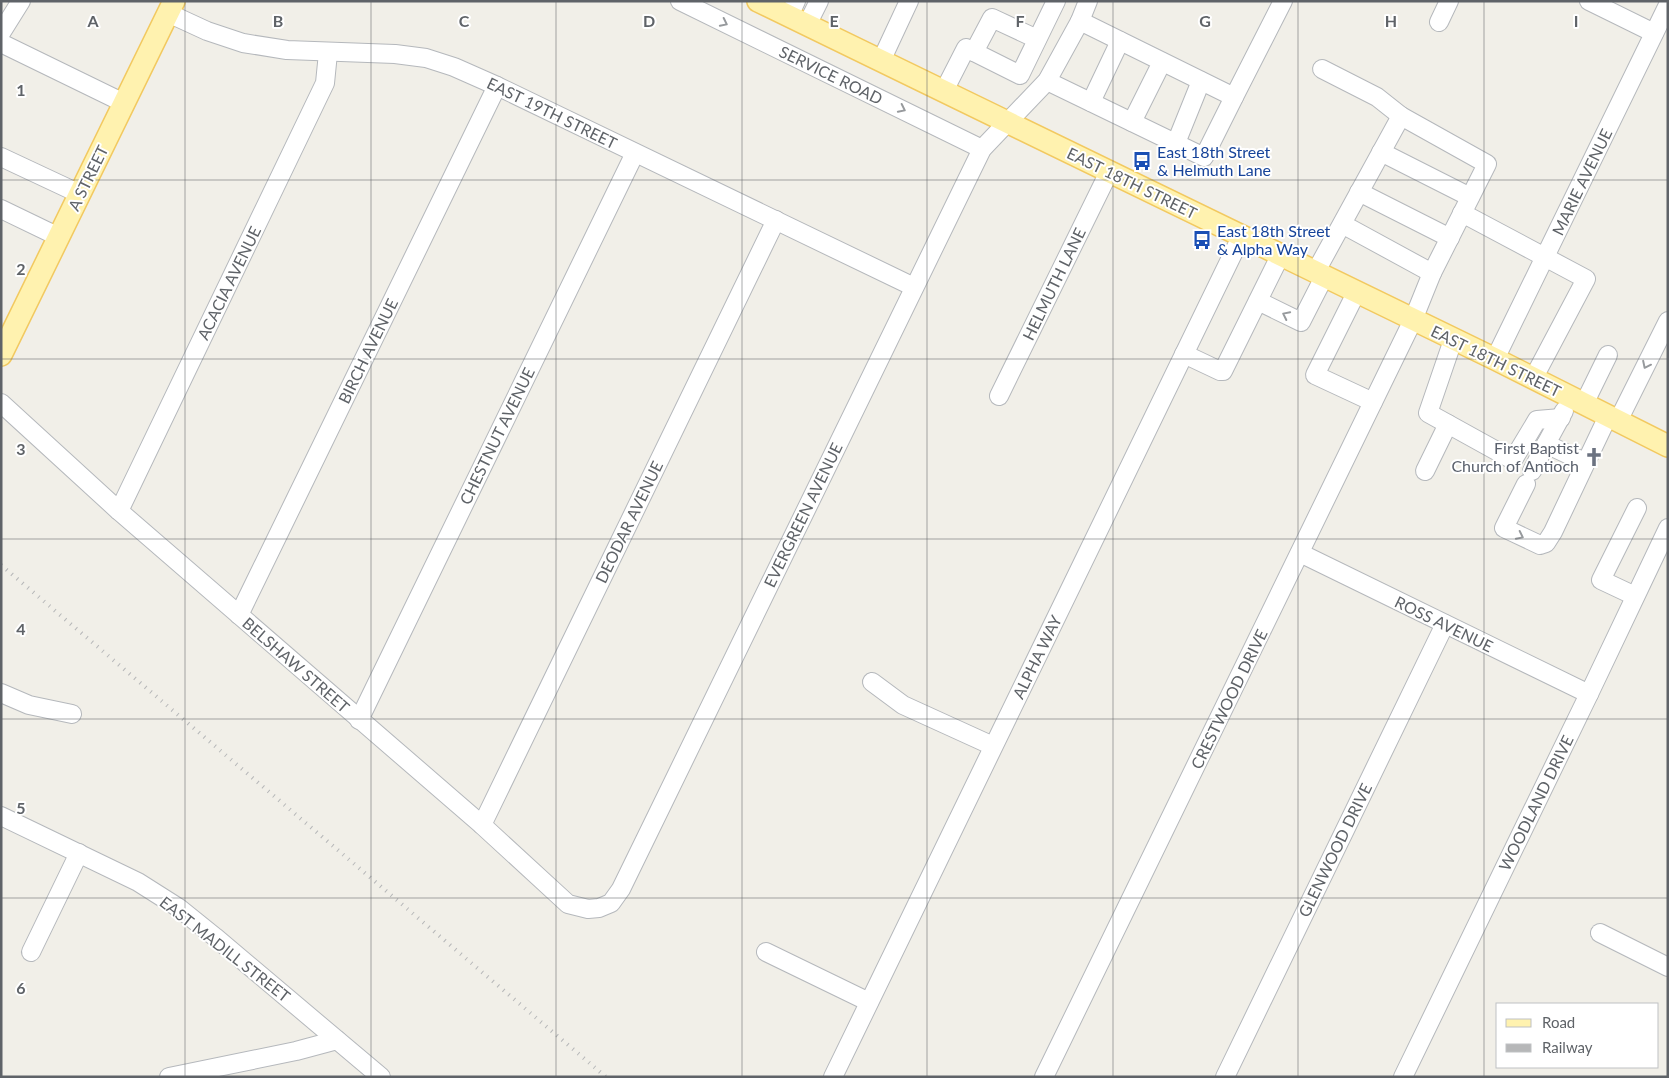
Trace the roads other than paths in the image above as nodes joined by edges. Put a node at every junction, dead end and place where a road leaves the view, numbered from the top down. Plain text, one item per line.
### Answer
1 (21, 1) edge
2 (680, 1) edge
3 (758, 1) edge
4 (819, 1) edge
5 (909, 1) edge
6 (1056, 1) edge
7 (1088, 1) edge
8 (1283, 1) edge
9 (1449, 1) edge
10 (1589, 1) edge
11 (1668, 5) edge
12 (171, 7) edge
13 (798, 14) edge
14 (1080, 21) junction
15 (1439, 22) dead end
16 (1, 33) edge
17 (1654, 33) junction
18 (1037, 39) junction
19 (1120, 41) junction
20 (1, 43) edge
21 (974, 52) junction
22 (328, 53) junction
23 (881, 61) junction
24 (1162, 62) junction
25 (1322, 69) dead end
26 (1047, 81) junction
27 (1201, 81) junction
28 (497, 86) junction
29 (944, 91) junction
30 (1234, 97) junction
31 (1090, 102) junction
32 (124, 103) junction
33 (1402, 116) junction
34 (1008, 122) junction
35 (1132, 122) junction
36 (1176, 143) junction
37 (982, 149) junction
38 (1381, 152) junction
39 (635, 153) junction
40 (1, 157) edge
41 (1109, 172) junction
42 (1360, 192) junction
43 (80, 194) junction
44 (1470, 197) junction
45 (1, 209) edge
46 (1462, 213) junction
47 (776, 220) junction
48 (1342, 224) junction
49 (59, 237) junction
50 (1241, 237) junction
51 (1450, 238) junction
52 (1280, 256) junction
53 (1546, 256) junction
54 (1432, 273) junction
55 (1319, 275) junction
56 (914, 288) junction
57 (1356, 293) junction
58 (1258, 301) junction
59 (1413, 320) junction
60 (1668, 321) edge
61 (1453, 340) junction
62 (1184, 354) junction
63 (1, 355) edge
64 (1608, 355) dead end
65 (1495, 359) junction
66 (1533, 378) junction
67 (999, 396) dead end
68 (1576, 400) junction
69 (1373, 402) junction
70 (1, 403) edge
71 (1561, 418) junction
72 (1613, 419) junction
73 (1448, 424) junction
74 (1546, 444) junction
75 (1668, 446) edge
76 (1578, 460) dead end
77 (1426, 470) dead end
78 (1637, 508) dead end
79 (119, 511) junction
80 (1668, 528) edge
81 (1663, 552) edge
82 (1300, 554) junction
83 (1635, 596) junction
84 (239, 615) junction
85 (1445, 624) junction
86 (872, 682) dead end
87 (1, 693) edge
88 (1589, 694) junction
89 (72, 714) dead end
90 (359, 720) junction
91 (993, 746) junction
92 (1, 816) edge
93 (482, 824) junction
94 (79, 853) junction
95 (600, 908) joint
96 (1600, 933) dead end
97 (31, 952) dead end
98 (766, 952) dead end
99 (1668, 967) edge
100 (869, 1002) junction
101 (337, 1040) junction
102 (169, 1077) edge
103 (380, 1077) edge
104 (833, 1077) edge
105 (1044, 1077) edge
106 (1225, 1077) edge
107 (1402, 1077) edge

1 - 16 street
2 -> 37 street, SERVICE ROAD
3 - 13 main road, EAST 18TH STREET
4 - 13 street
5 - 23 street
6 - 18 street
7 - 14 street, EVERGREEN AVENUE
8 - 30 street
9 - 15 street
10 - 17 street
11 - 17 street, MARIE AVENUE
12 - 22 street, EAST 19TH STREET
12 - 32 main road, A STREET
13 - 23 main road, EAST 18TH STREET
14 - 19 street
14 - 26 street, EVERGREEN AVENUE
17 - 53 street, MARIE AVENUE
18 - 21 street
18 - 21 street
19 - 24 street
19 - 31 street
20 - 32 street
21 - 29 street
22 - 28 street, EAST 19TH STREET
22 - 79 street, ACACIA AVENUE
23 - 29 main road, EAST 18TH STREET
24 - 27 street
24 - 35 street
25 - 33 street
26 - 31 street
26 - 34 street, EVERGREEN AVENUE
27 - 30 street
27 - 36 street
28 - 39 street, EAST 19TH STREET
28 - 84 street, BIRCH AVENUE
29 - 34 main road, EAST 18TH STREET
30 - 36 street
31 - 35 street
32 - 43 main road, A STREET
33 - 38 street
33 - 44 street, CRESTWOOD DRIVE
34 - 37 street, EVERGREEN AVENUE
34 - 41 main road, EAST 18TH STREET
35 - 36 street
37 - 56 street, EVERGREEN AVENUE
38 - 42 street
38 - 44 street
39 - 47 street, EAST 19TH STREET
39 - 90 street, CHESTNUT AVENUE
40 - 43 street
41 - 50 main road, EAST 18TH STREET
41 - 67 street, HELMUTH LANE
42 - 48 street
42 - 51 street
43 - 49 main road, A STREET
44 - 46 street, CRESTWOOD DRIVE
45 - 49 street
46 - 51 street, CRESTWOOD DRIVE
46 - 53 street
47 - 56 street, EAST 19TH STREET
47 - 93 street, DEODAR AVENUE
48 - 54 street
48 - 55 street
49 - 63 main road, A STREET
50 - 52 main road, EAST 18TH STREET
50 - 62 street, ALPHA WAY
51 - 54 street, CRESTWOOD DRIVE
52 - 55 main road, EAST 18TH STREET
52 - 58 street
53 - 65 street, MARIE AVENUE
53 - 66 street
54 - 59 street, CRESTWOOD DRIVE
55 - 57 main road, EAST 18TH STREET
55 -> 58 street
56 - 95 street, EVERGREEN AVENUE
57 - 59 main road, EAST 18TH STREET
57 - 69 street
58 - 62 street
59 - 61 main road, EAST 18TH STREET
59 - 69 street, CRESTWOOD DRIVE
60 -> 72 street
61 - 65 main road, EAST 18TH STREET
61 - 73 street
62 - 91 street, ALPHA WAY
64 - 68 street
65 - 66 main road, EAST 18TH STREET
66 - 68 main road, EAST 18TH STREET
68 - 71 street
68 - 72 main road, EAST 18TH STREET
69 - 82 street, CRESTWOOD DRIVE
70 - 79 street, BELSHAW STREET
71 - 73 street
71 - 74 street
74 -> 72 street
72 - 75 main road, EAST 18TH STREET
73 - 77 street
74 - 76 street
78 - 83 street
79 - 84 street, BELSHAW STREET
80 - 81 street, WOODLAND DRIVE
81 - 83 street, WOODLAND DRIVE
82 - 85 street, ROSS AVENUE
82 - 105 street, CRESTWOOD DRIVE
83 - 88 street, WOODLAND DRIVE
84 - 90 street, BELSHAW STREET
85 - 88 street, ROSS AVENUE
85 - 106 street, GLENWOOD DRIVE
86 - 91 street
87 - 89 street
88 - 107 street, WOODLAND DRIVE
90 - 93 street, BELSHAW STREET
91 - 100 street, ALPHA WAY
92 - 94 street, EAST MADILL STREET
93 - 95 street, BELSHAW STREET
94 - 97 street
94 - 101 street, EAST MADILL STREET
96 - 99 street
98 - 100 street
100 - 104 street, ALPHA WAY
101 - 102 street
101 - 103 street, EAST MADILL STREET

